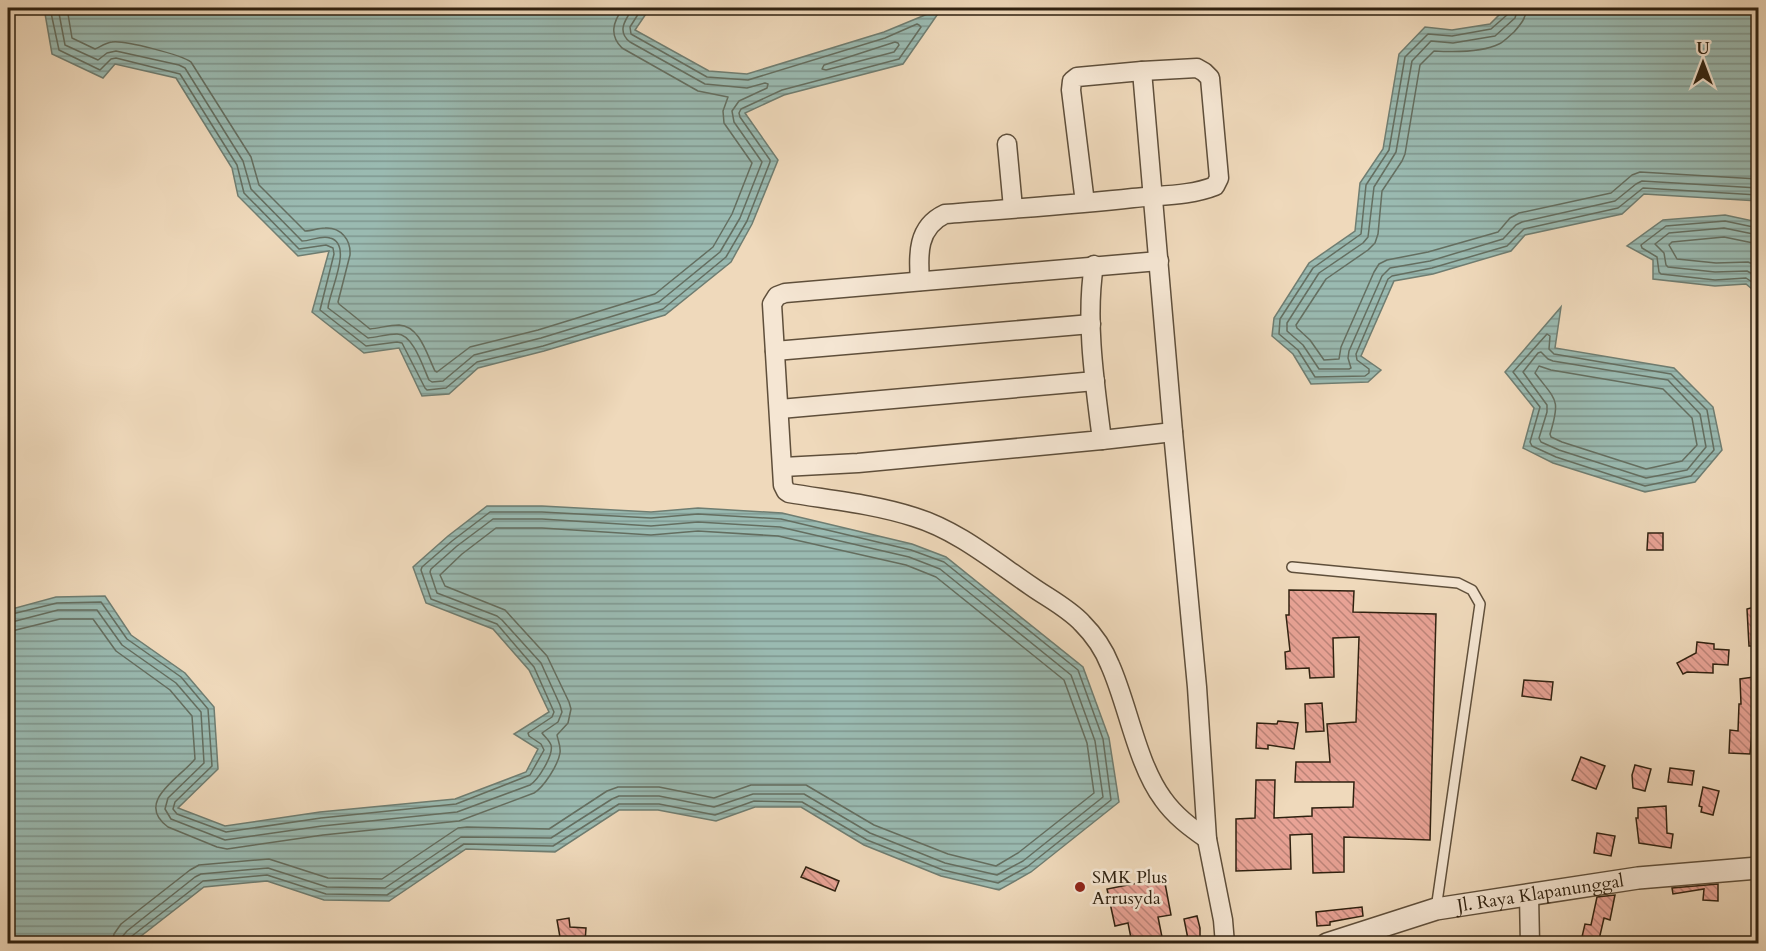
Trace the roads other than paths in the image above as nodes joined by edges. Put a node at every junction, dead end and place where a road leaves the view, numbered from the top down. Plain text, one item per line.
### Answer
1 (1142, 71) junction
2 (1007, 144) dead end
3 (1152, 196) junction
4 (1085, 203) junction
5 (1014, 208) junction
6 (1159, 261) junction
7 (1094, 265) junction
8 (920, 281) junction
9 (1091, 324) junction
10 (775, 351) junction
11 (1095, 381) junction
12 (780, 409) junction
13 (1173, 432) junction
14 (1102, 440) junction
15 (783, 467) junction
16 (1292, 567) dead end
17 (1207, 839) junction
18 (1758, 868) edge
19 (1529, 895) junction
20 (1436, 909) junction
21 (1225, 944) edge
22 (1327, 944) edge
23 (1530, 944) edge

1 - 3 street
1 - 3 street
1 - 4 street
2 - 5 street
3 - 4 street
3 - 6 street
4 - 5 street
5 - 8 street
6 - 7 street
6 - 13 street
7 - 8 street
7 - 9 street
8 - 10 street
9 - 10 street
9 - 11 street
10 - 12 street
11 - 12 street
11 - 14 street
12 - 15 street
13 - 14 street
13 - 17 street
14 - 15 street
15 - 17 street
16 - 20 lane
17 - 21 street
18 - 19 street, Jl. Raya Klapanunggal
19 - 20 street, Jl. Raya Klapanunggal
19 - 23 street
20 - 22 street, Jl. Raya Klapanunggal

